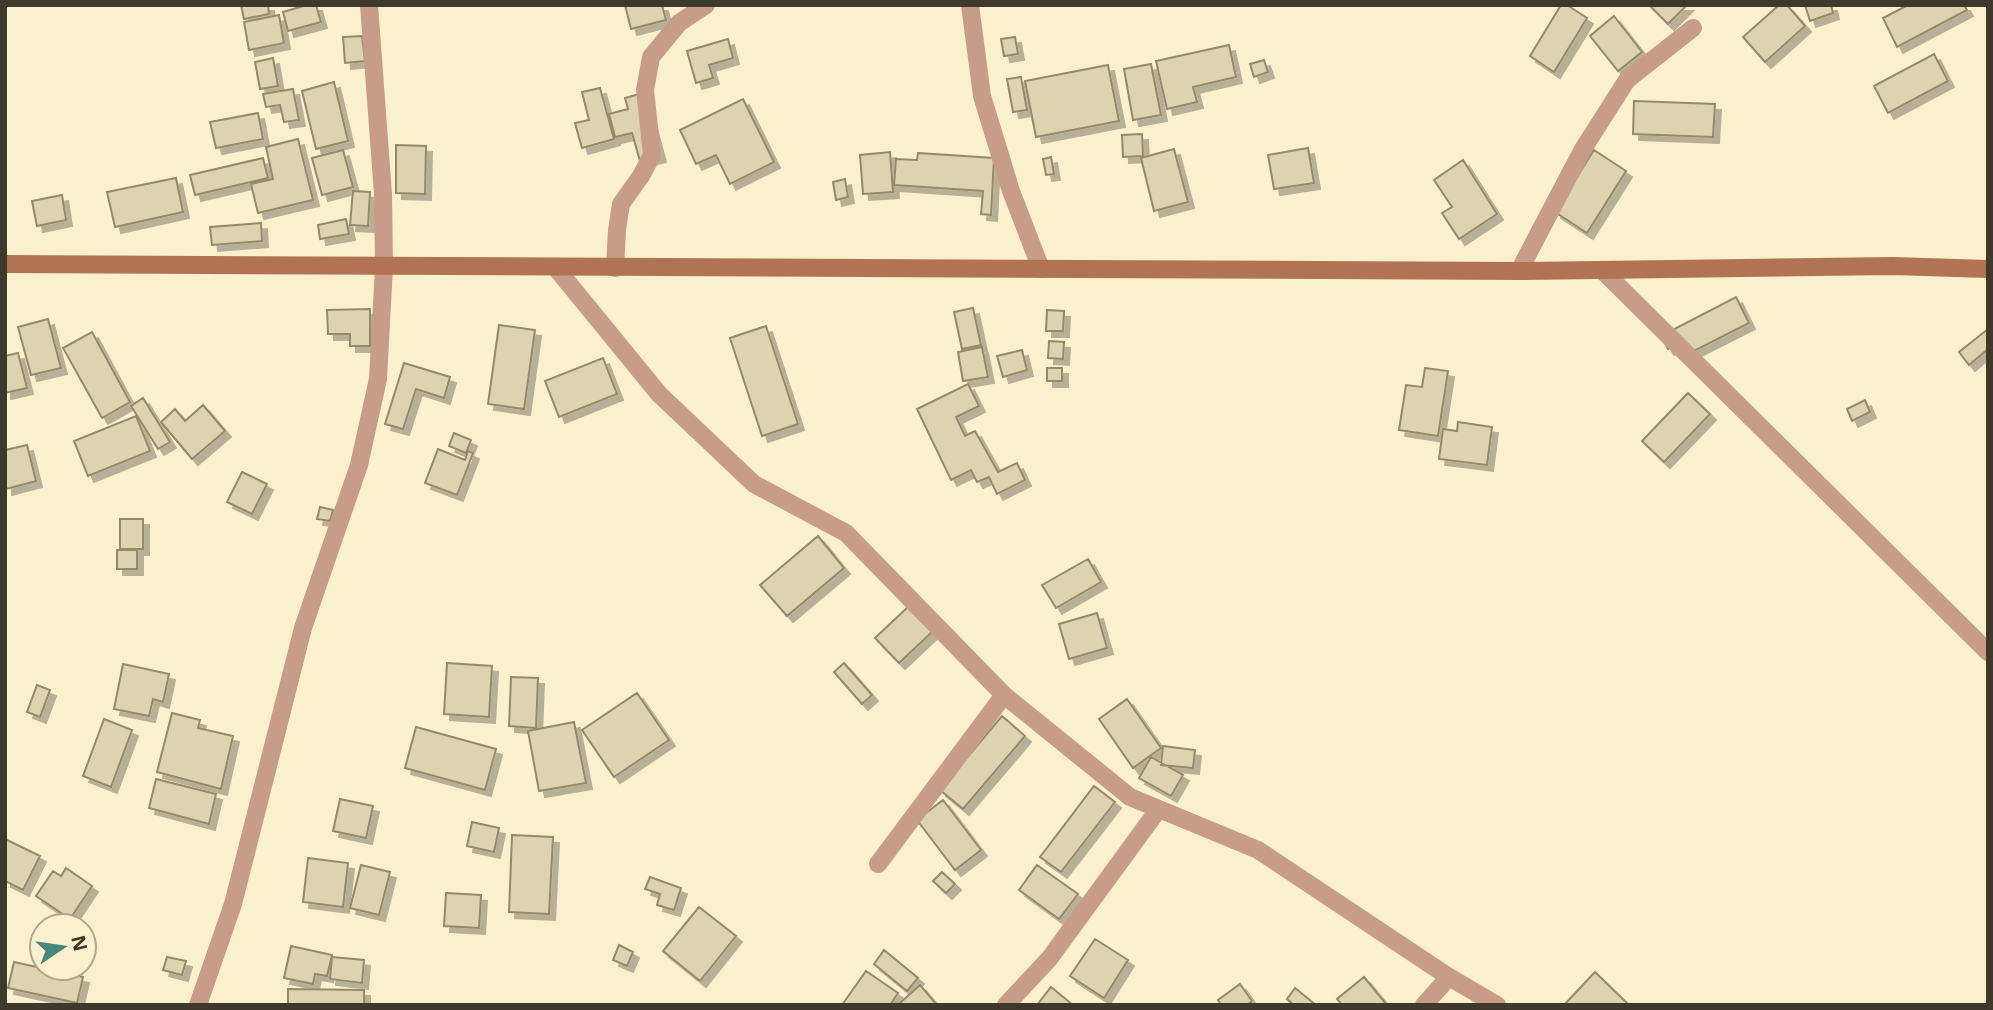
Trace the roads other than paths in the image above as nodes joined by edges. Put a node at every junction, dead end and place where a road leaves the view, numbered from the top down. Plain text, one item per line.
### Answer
1 (369, 5) edge
2 (706, 5) edge
3 (970, 5) edge
4 (1693, 28) dead end
5 (5, 264) edge
6 (384, 267) junction
7 (556, 268) junction
8 (615, 268) junction
9 (1041, 269) junction
10 (1988, 269) edge
11 (1602, 270) junction
12 (1519, 271) junction
13 (1988, 652) edge
14 (1004, 695) junction
15 (1158, 810) junction
16 (878, 864) dead end
17 (1449, 977) junction
18 (198, 1005) edge
19 (1006, 1005) edge
20 (1424, 1005) edge
21 (1497, 1005) edge

1 - 6 street
2 - 8 street
3 - 9 street
4 - 12 street
5 - 6 main road
6 - 7 main road
6 - 18 street
7 - 8 main road
7 - 14 street
8 - 9 main road
9 - 12 main road
10 - 11 main road
11 - 12 main road
11 - 13 street
14 - 15 street
14 - 16 street
15 - 17 street
15 - 19 street
17 - 20 street
17 - 21 street

